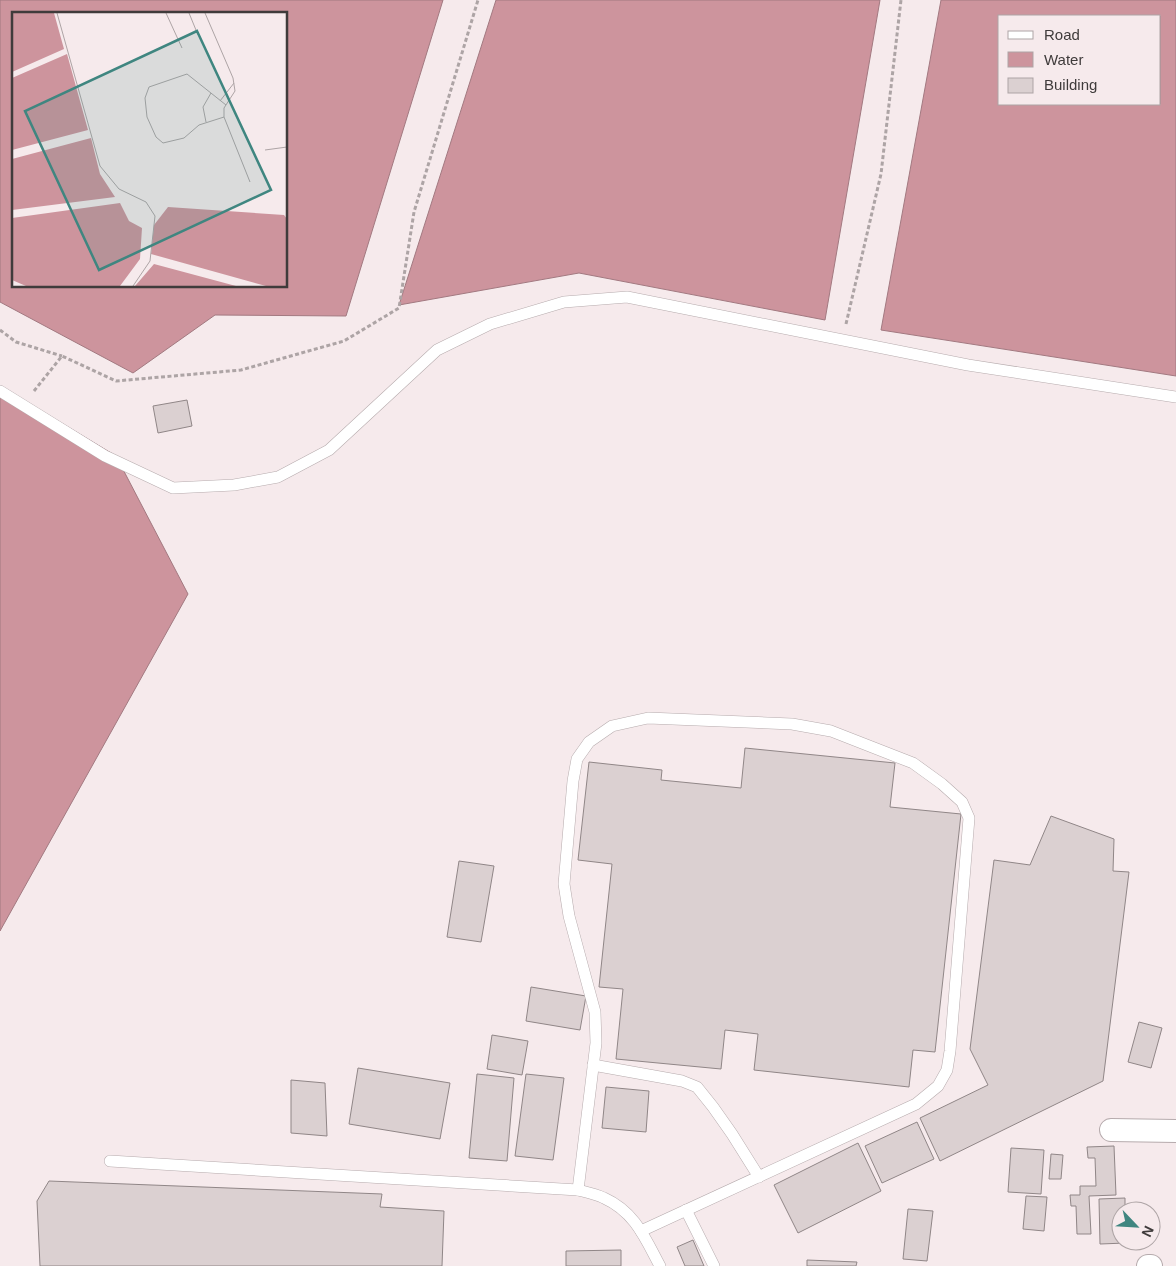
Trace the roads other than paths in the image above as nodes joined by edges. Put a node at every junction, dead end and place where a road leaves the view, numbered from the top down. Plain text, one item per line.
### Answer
1 (0, 391) edge
2 (1176, 397) edge
3 (593, 1065) junction
4 (1111, 1130) dead end
5 (1176, 1131) edge
6 (110, 1161) dead end
7 (758, 1177) junction
8 (578, 1190) junction
9 (686, 1210) junction
10 (641, 1231) junction
11 (660, 1266) edge
12 (714, 1266) edge

1 - 2 lane
3 - 7 lane
3 - 7 lane
3 - 8 lane
4 - 5 street
6 - 8 lane
7 - 9 lane
8 - 10 lane
9 - 10 lane
9 - 12 lane
10 - 11 lane

